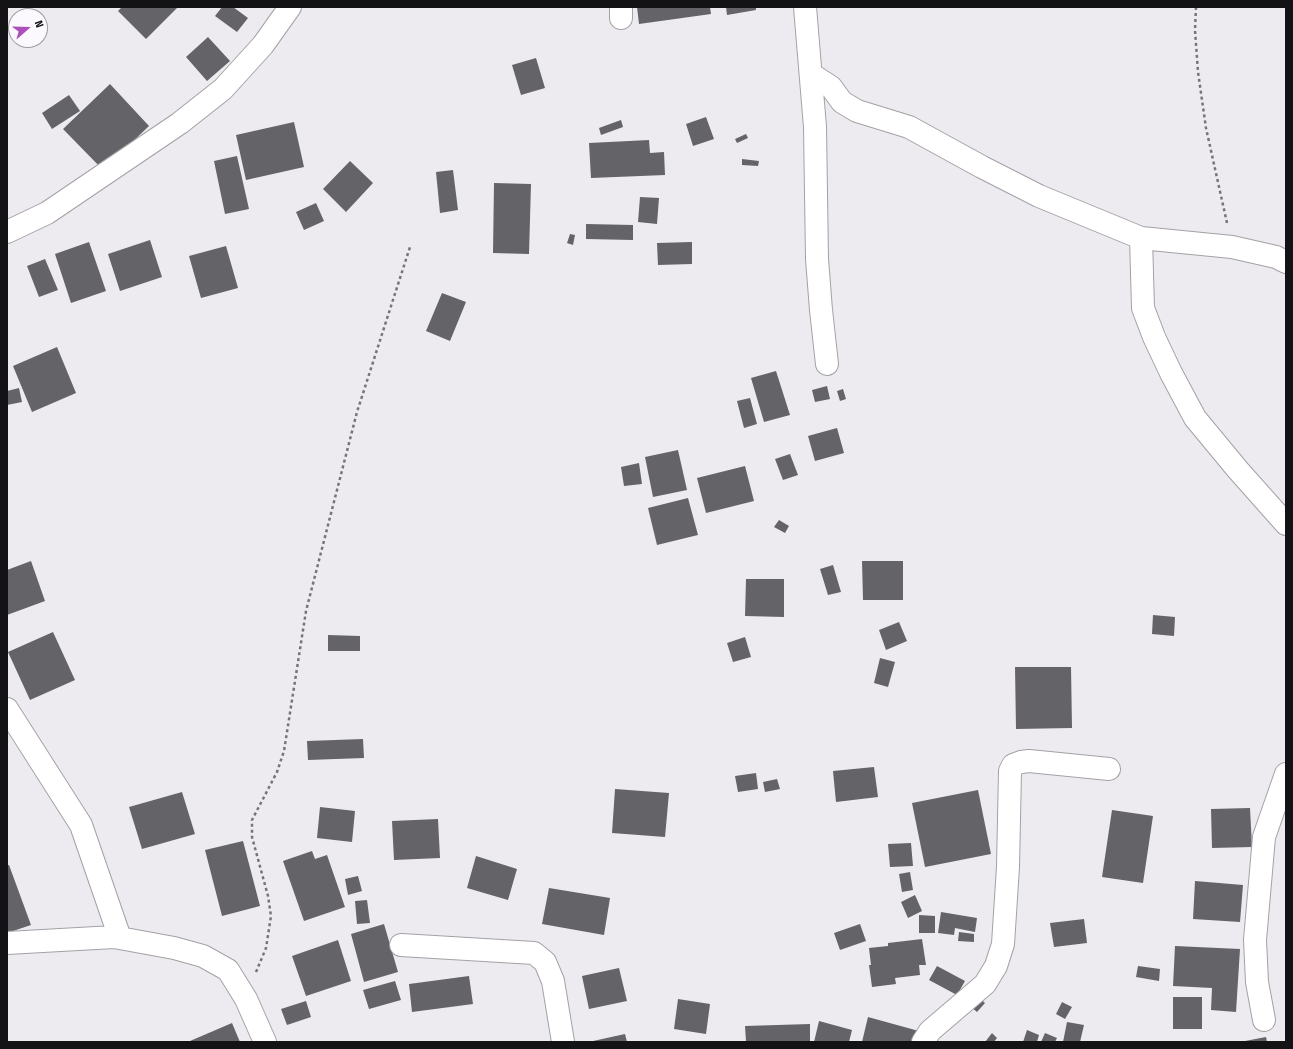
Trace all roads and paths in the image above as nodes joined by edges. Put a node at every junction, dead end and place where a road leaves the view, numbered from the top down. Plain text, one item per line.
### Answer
1 (290, 7) edge
2 (805, 7) edge
3 (1196, 7) edge
4 (810, 74) junction
5 (7, 232) edge
6 (1142, 238) junction
7 (410, 247) dead end
8 (1232, 247) junction
9 (1286, 262) edge
10 (827, 364) dead end
11 (1286, 524) edge
12 (7, 709) edge
13 (1109, 769) dead end
14 (1286, 774) edge
15 (120, 938) junction
16 (7, 943) edge
17 (401, 946) dead end
18 (246, 999) junction
19 (1264, 1020) dead end
20 (265, 1042) edge
21 (563, 1042) edge
22 (923, 1042) edge

1 - 5 street
2 - 4 street
3 - 8 path
4 - 6 street
4 - 10 street
6 - 8 street
6 - 11 street
7 - 18 path
8 - 9 street
12 - 15 street
13 - 22 street
14 - 19 street
15 - 16 street
15 - 18 street
17 - 21 street
18 - 20 street

